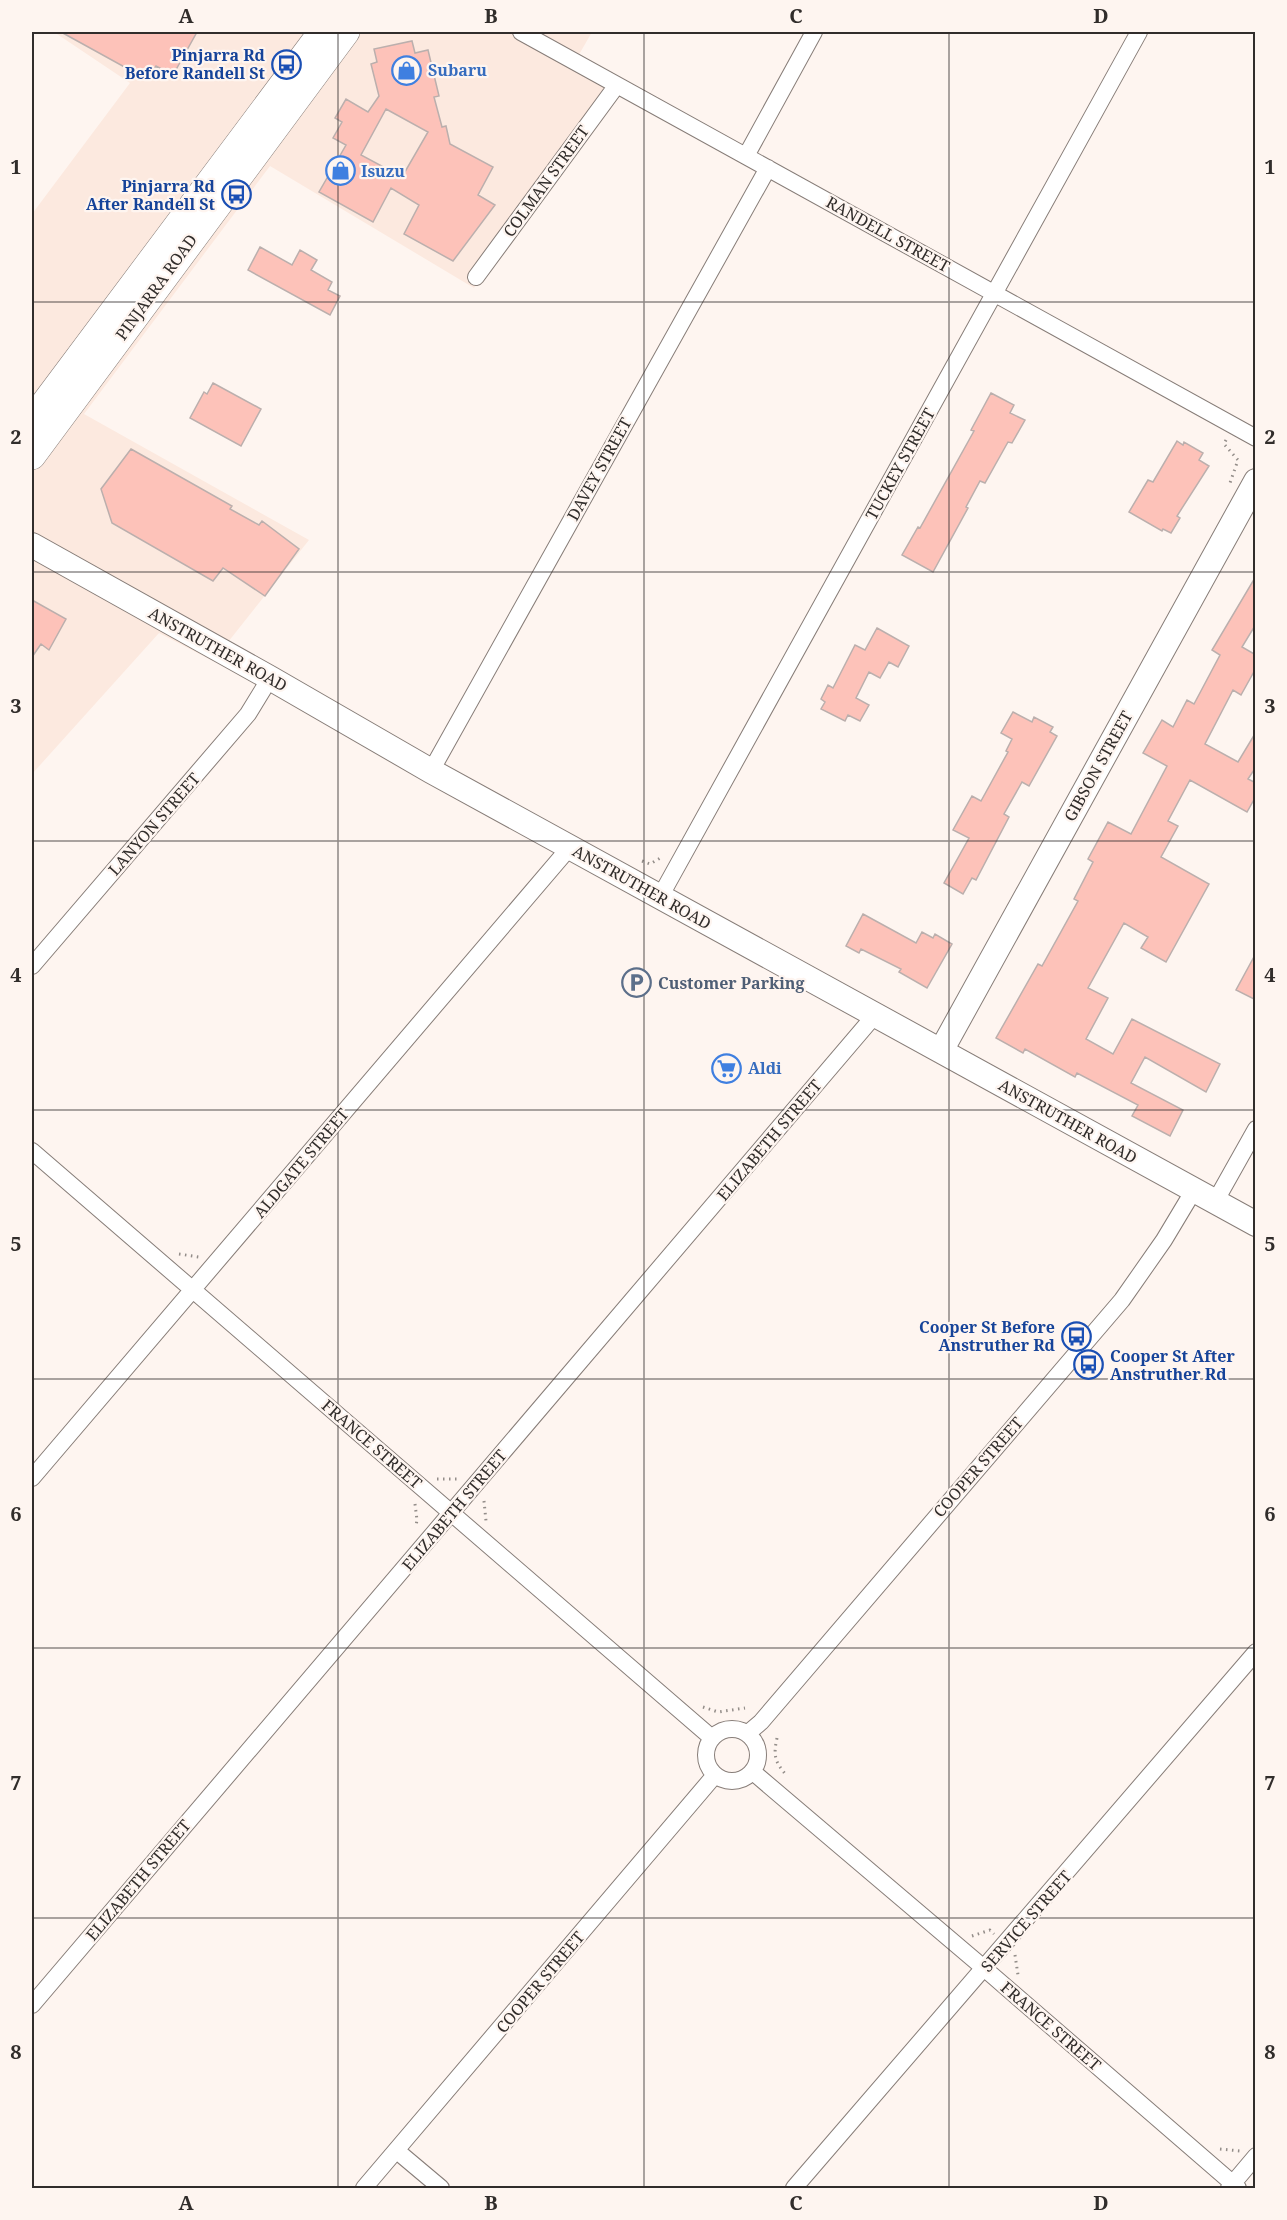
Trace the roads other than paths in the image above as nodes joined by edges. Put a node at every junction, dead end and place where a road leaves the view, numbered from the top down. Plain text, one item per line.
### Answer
1 (322, 32) edge
2 (346, 32) edge
3 (521, 32) edge
4 (814, 32) edge
5 (1139, 32) edge
6 (617, 85) junction
7 (746, 156) junction
8 (768, 168) junction
9 (476, 277) dead end
10 (994, 293) junction
11 (32, 420) edge
12 (1256, 438) edge
13 (32, 456) edge
14 (1256, 481) edge
15 (32, 545) edge
16 (270, 678) junction
17 (430, 771) junction
18 (570, 847) junction
19 (660, 897) junction
20 (32, 966) edge
21 (875, 1015) junction
22 (941, 1051) junction
23 (1256, 1129) edge
24 (32, 1151) edge
25 (1194, 1190) junction
26 (1215, 1202) junction
27 (1256, 1224) edge
28 (192, 1290) junction
29 (32, 1478) edge
30 (452, 1513) junction
31 (1256, 1653) edge
32 (748, 1733) junction
33 (712, 1738) junction
34 (753, 1772) junction
35 (715, 1775) junction
36 (985, 1969) junction
37 (32, 2005) edge
38 (397, 2151) junction
39 (1256, 2156) edge
40 (1233, 2187) edge
41 (364, 2188) edge
42 (441, 2188) edge
43 (794, 2188) edge

1 - 11 main road, PINJARRA ROAD
2 - 13 main road, PINJARRA ROAD
3 - 6 street, RANDELL STREET
4 - 7 street
5 - 10 street, TUCKEY STREET
6 - 7 street, RANDELL STREET
6 - 9 street, COLMAN STREET
7 - 8 street, RANDELL STREET
8 - 10 street, RANDELL STREET
8 - 17 street, DAVEY STREET
10 - 12 street, RANDELL STREET
10 - 19 street, TUCKEY STREET
14 - 22 main road, GIBSON STREET
15 - 16 main road, ANSTRUTHER ROAD
16 - 17 main road, ANSTRUTHER ROAD
16 - 20 street, LANYON STREET
17 - 18 main road, ANSTRUTHER ROAD
18 - 19 main road, ANSTRUTHER ROAD
18 - 28 street, ALDGATE STREET
19 - 21 main road, ANSTRUTHER ROAD
21 - 22 main road, ANSTRUTHER ROAD
21 - 30 street, ELIZABETH STREET
22 - 25 main road, ANSTRUTHER ROAD
23 - 26 street
24 - 28 street, FRANCE STREET
25 - 26 main road, ANSTRUTHER ROAD
25 - 32 street, COOPER STREET
26 - 27 main road, ANSTRUTHER ROAD
28 - 29 street, ALDGATE STREET
28 - 30 street, FRANCE STREET
30 - 33 street, FRANCE STREET
30 - 37 street, ELIZABETH STREET
31 - 36 street, SERVICE STREET
32 - 33 street
32 - 34 street
33 - 35 street
34 - 35 street
34 - 36 street, FRANCE STREET
35 - 38 street, COOPER STREET
36 - 40 street, FRANCE STREET
36 - 43 street, SERVICE STREET
38 - 41 street, COOPER STREET
38 - 42 street
39 - 40 street

